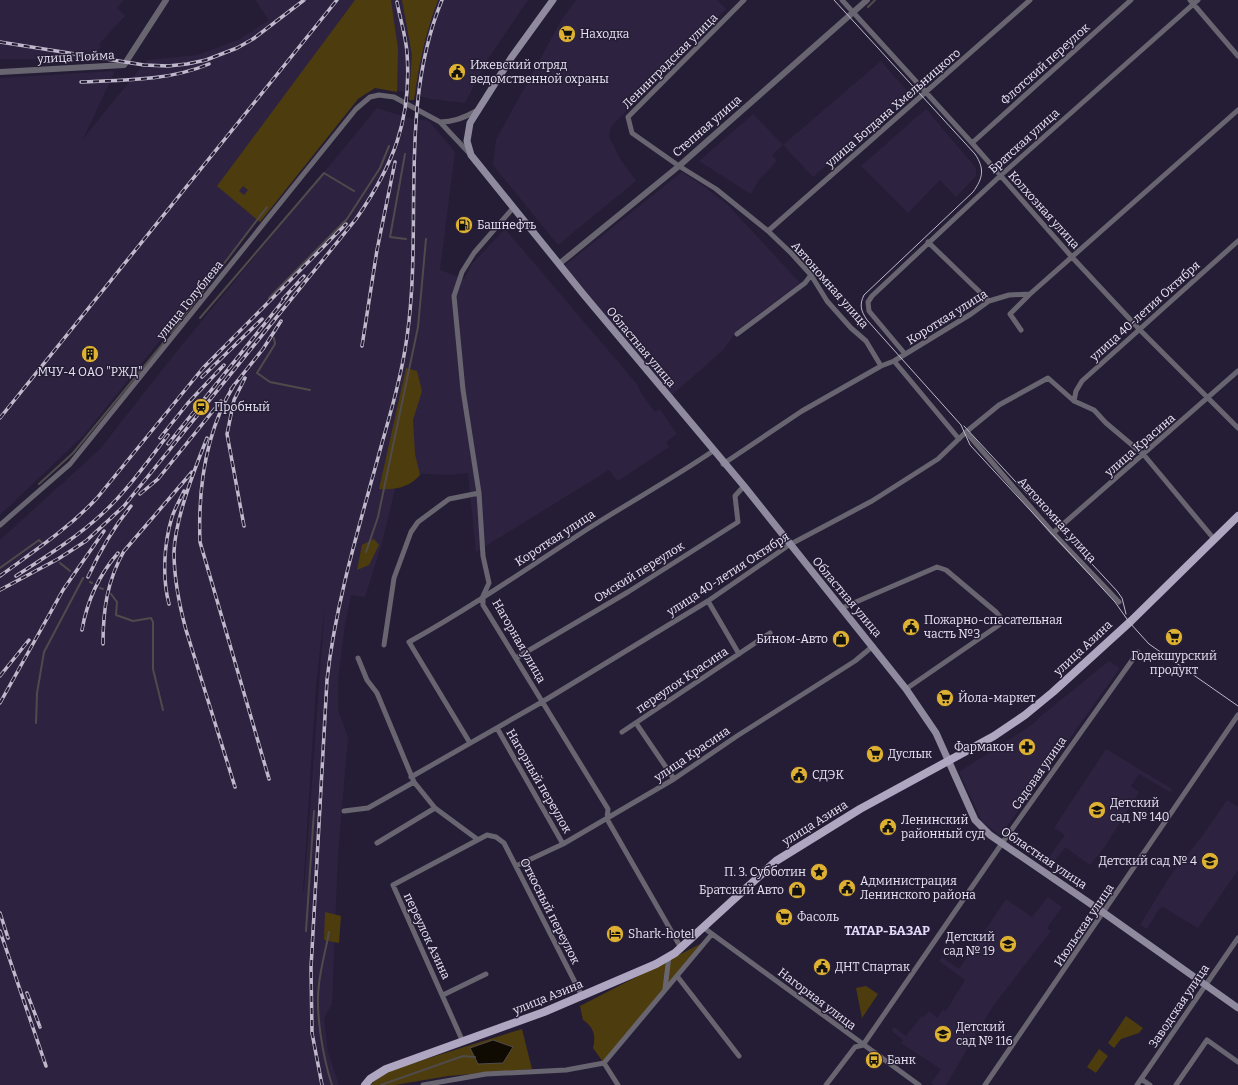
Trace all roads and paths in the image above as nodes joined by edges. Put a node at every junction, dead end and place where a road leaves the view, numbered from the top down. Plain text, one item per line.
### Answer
1 (166, 0) edge
2 (553, 0) edge
3 (744, 0) edge
4 (842, 0) edge
5 (867, 0) edge
6 (1030, 0) edge
7 (1131, 0) edge
8 (1198, 0) edge
9 (1192, 2) edge
10 (853, 12) junction
11 (1238, 56) edge
12 (0, 72) edge
13 (927, 93) junction
14 (478, 110) junction
15 (1238, 110) edge
16 (440, 122) junction
17 (972, 143) junction
18 (471, 155) junction
19 (679, 166) junction
20 (1000, 176) junction
21 (513, 208) junction
22 (768, 231) junction
23 (928, 242) junction
24 (1238, 242) edge
25 (1071, 256) junction
26 (558, 264) junction
27 (811, 275) junction
28 (1030, 294) junction
29 (989, 301) junction
30 (868, 302) joint
31 (1021, 330) dead end
32 (1140, 330) junction
33 (737, 334) dead end
34 (905, 354) junction
35 (894, 361) junction
36 (881, 366) junction
37 (1238, 371) edge
38 (1208, 398) junction
39 (1074, 401) junction
40 (1238, 428) edge
41 (966, 432) junction
42 (959, 439) junction
43 (713, 451) junction
44 (1144, 455) junction
45 (724, 464) junction
46 (744, 486) junction
47 (479, 493) junction
48 (1238, 516) edge
49 (0, 525) edge
50 (1053, 533) junction
51 (1214, 539) junction
52 (789, 545) junction
53 (484, 596) junction
54 (708, 601) junction
55 (1119, 602) dead end
56 (842, 608) junction
57 (770, 633) dead end
58 (384, 645) dead end
59 (873, 646) junction
60 (1138, 652) dead end
61 (739, 654) junction
62 (358, 658) dead end
63 (516, 658) junction
64 (906, 689) junction
65 (542, 702) junction
66 (1238, 715) edge
67 (636, 723) junction
68 (497, 728) junction
69 (622, 732) dead end
70 (470, 743) junction
71 (948, 760) junction
72 (412, 779) junction
73 (674, 779) junction
74 (435, 808) junction
75 (344, 811) dead end
76 (607, 819) junction
77 (477, 839) junction
78 (377, 843) dead end
79 (1002, 843) junction
80 (563, 844) junction
81 (516, 866) junction
82 (1104, 913) junction
83 (704, 928) junction
84 (712, 934) junction
85 (1238, 938) edge
86 (681, 948) junction
87 (669, 956) junction
88 (486, 974) dead end
89 (677, 976) junction
90 (1205, 985) junction
91 (665, 990) junction
92 (443, 995) junction
93 (582, 996) junction
94 (1238, 1008) edge
95 (463, 1042) junction
96 (863, 1045) junction
97 (739, 1056) dead end
98 (1238, 1062) edge
99 (604, 1063) junction
100 (1141, 1079) junction
101 (365, 1085) edge
102 (423, 1085) edge
103 (618, 1085) edge
104 (826, 1085) edge
105 (919, 1085) edge
106 (985, 1085) edge
107 (1137, 1085) edge
108 (1150, 1085) edge
109 (1176, 1085) edge

1 - 12 street, улица Пойма
2 - 14 main road
3 - 19 street, Ленинградская улица
4 - 10 street, Колхозная улица
5 - 10 street, Степная улица
6 - 13 street, улица Богдана Хмельницкого
7 - 17 street, Флотский переулок
8 - 9 street, Братская улица
9 - 11 street
9 - 20 street, Братская улица
10 - 13 street, Колхозная улица
10 - 19 street, Степная улица
13 - 17 street, Колхозная улица
13 - 22 street, улица Богдана Хмельницкого
14 - 16 street
14 - 18 main road
15 - 25 street
16 - 18 street
16 - 49 street, улица Голублева
17 - 20 street, Колхозная улица
18 - 21 main road, Областная улица
19 - 22 street, Автономная улица
19 - 26 street, Степная улица
20 - 23 street, Братская улица
20 - 25 street, Колхозная улица
21 - 26 main road, Областная улица
21 - 47 street, Нагорная улица
22 - 27 street, Автономная улица
23 - 29 street
23 - 30 street, Братская улица
24 - 32 street, улица 40-летия Октября
25 - 28 street
25 - 32 street, Колхозная улица
26 - 43 main road, Областная улица
27 - 33 street
27 - 36 street, Автономная улица
28 - 29 street, Короткая улица
28 - 31 street
29 - 34 street, Короткая улица
30 - 34 street, Автономная улица
32 - 38 street, Колхозная улица
32 - 39 street, улица 40-летия Октября
34 - 35 street, Короткая улица
35 - 36 street, Короткая улица
35 - 42 street
36 - 45 street, Короткая улица
37 - 38 street, улица Красина
38 - 40 street, Колхозная улица
38 - 44 street, улица Красина
39 - 41 street, улица 40-летия Октября
39 - 44 street
41 - 42 street, улица 40-летия Октября
41 - 50 street, Автономная улица
42 - 52 street, улица 40-летия Октября
43 - 45 main road, Областная улица
43 - 53 street, Короткая улица
44 - 50 street, улица Красина
44 - 51 street
45 - 46 main road, Областная улица
46 - 52 main road, Областная улица
46 - 63 street, Омский переулок
47 - 53 street, Нагорная улица
47 - 58 street
48 - 51 main road, улица Азина
50 - 55 street, Автономная улица
51 - 71 main road, улица Азина
52 - 54 street, улица 40-летия Октября
52 - 56 main road, Областная улица
53 - 63 street, Нагорная улица
53 - 70 street, Короткая улица
54 - 61 street, переулок Красина
54 - 65 street, улица 40-летия Октября
56 - 59 main road, Областная улица
56 - 64 street
57 - 61 street, переулок Красина
59 - 64 main road, Областная улица
59 - 73 street, улица Красина
60 - 79 street, Садовая улица
61 - 67 street, переулок Красина
62 - 72 street
63 - 65 street, Нагорная улица
64 - 71 main road, Областная улица
65 - 68 street, улица 40-летия Октября
65 - 76 street, Нагорная улица
66 - 82 street, Июльская улица
67 - 69 street, переулок Красина
67 - 73 street, переулок Красина
68 - 70 street, улица 40-летия Октября
68 - 80 street, Нагорный переулок
70 - 72 street, улица 40-летия Октября
71 - 79 main road, Областная улица
71 - 83 main road, улица Азина
72 - 74 street
72 - 75 street, улица 40-летия Октября
73 - 76 street, улица Красина
74 - 77 street
74 - 78 street
76 - 80 street, улица Красина
76 - 86 street, Нагорная улица
77 - 81 street, Откосный переулок
77 - 92 street, переулок Азина
79 - 82 main road, Областная улица
79 - 96 street, Садовая улица
80 - 81 street, улица Красина
81 - 93 street, Откосный переулок
82 - 90 main road, Областная улица
82 - 106 street, Июльская улица
83 - 84 street, Нагорная улица
83 - 86 main road, улица Азина
84 - 89 street
84 - 96 street, Нагорная улица
85 - 90 street, Заводская улица
86 - 87 main road, улица Азина
87 - 91 street
87 - 93 main road, улица Азина
88 - 92 street, переулок Азина
89 - 91 street
89 - 97 street
90 - 94 main road, Областная улица
90 - 100 street, Заводская улица
91 - 99 street
92 - 95 street, переулок Азина
93 - 95 main road, улица Азина
95 - 101 main road, улица Азина
96 - 104 street, Садовая улица
96 - 105 street, Нагорная улица
98 - 109 street
99 - 102 street
99 - 103 street
100 - 107 street, Заводская улица
100 - 108 street

